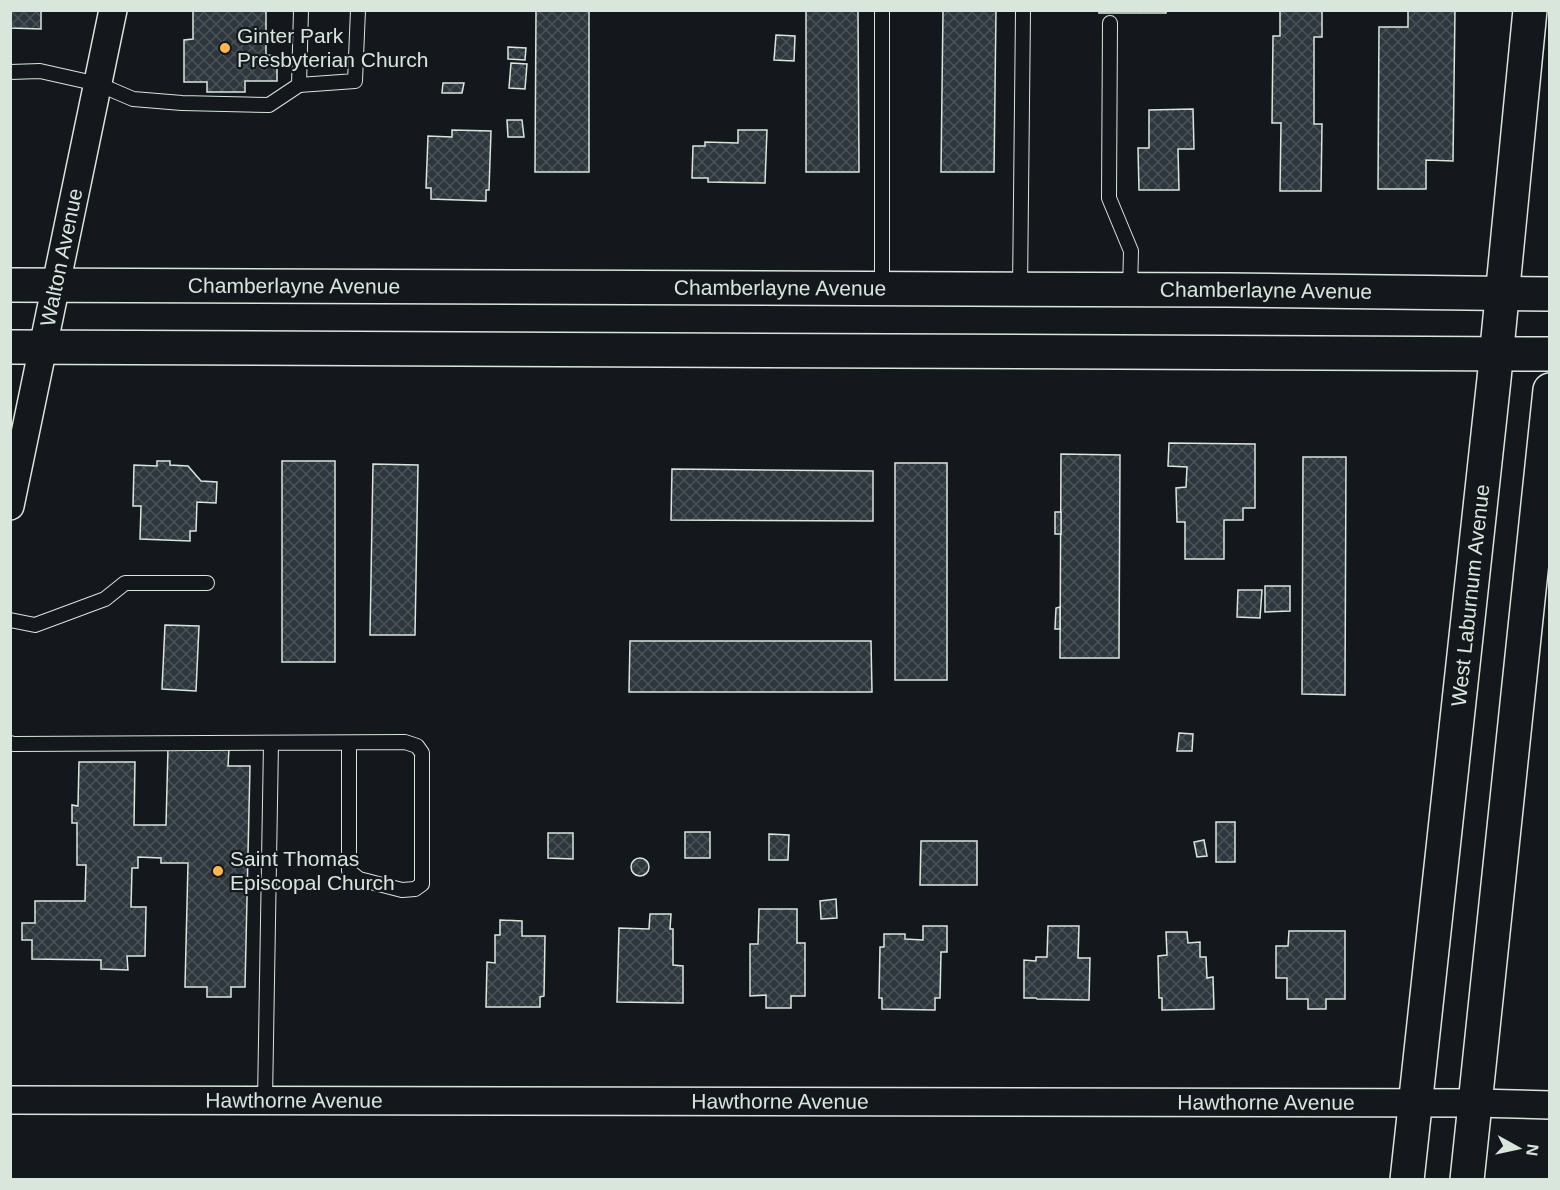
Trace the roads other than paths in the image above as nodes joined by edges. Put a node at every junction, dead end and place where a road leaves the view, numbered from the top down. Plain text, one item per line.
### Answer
1 (113, 10) edge
2 (300, 10) edge
3 (358, 10) edge
4 (882, 10) edge
5 (1023, 10) edge
6 (1530, 10) edge
7 (1110, 23) dead end
8 (10, 72) edge
9 (98, 84) junction
10 (299, 85) junction
11 (10, 285) edge
12 (57, 285) junction
13 (882, 289) junction
14 (1020, 290) junction
15 (1131, 290) junction
16 (1502, 293) junction
17 (1550, 294) edge
18 (10, 347) edge
19 (43, 348) junction
20 (1496, 354) junction
21 (1550, 354) edge
22 (1550, 390) edge
23 (10, 506) edge
24 (207, 583) dead end
25 (10, 620) edge
26 (349, 742) junction
27 (10, 743) edge
28 (271, 743) junction
29 (10, 1100) edge
30 (265, 1100) junction
31 (1475, 1103) junction
32 (1414, 1104) junction
33 (1550, 1105) edge
34 (1407, 1179) edge
35 (1467, 1179) edge

1 - 9 street, Walton Avenue
2 - 10 lane
3 - 10 lane
4 - 13 lane
5 - 14 lane
6 - 16 main road, West Laburnum Avenue
7 - 15 lane
8 - 9 lane
9 - 10 lane
9 - 12 street, Walton Avenue
11 - 12 main road, Chamberlayne Avenue
12 - 13 main road, Chamberlayne Avenue
12 - 19 street, Walton Avenue
13 - 14 main road, Chamberlayne Avenue
14 - 15 main road, Chamberlayne Avenue
15 - 16 main road, Chamberlayne Avenue
16 - 17 main road, Chamberlayne Avenue
16 - 20 main road, West Laburnum Avenue
18 - 19 main road
19 - 20 main road
19 - 23 street, Walton Avenue
20 - 21 main road
20 - 32 main road, West Laburnum Avenue
22 - 31 main road
24 - 25 lane
26 - 26 lane
26 - 28 lane
27 - 28 lane
28 - 30 lane
29 - 30 street, Hawthorne Avenue
30 - 32 street, Hawthorne Avenue
31 - 32 street, Hawthorne Avenue
31 - 33 street, Hawthorne Avenue
31 - 35 main road
32 - 34 main road, West Laburnum Avenue

